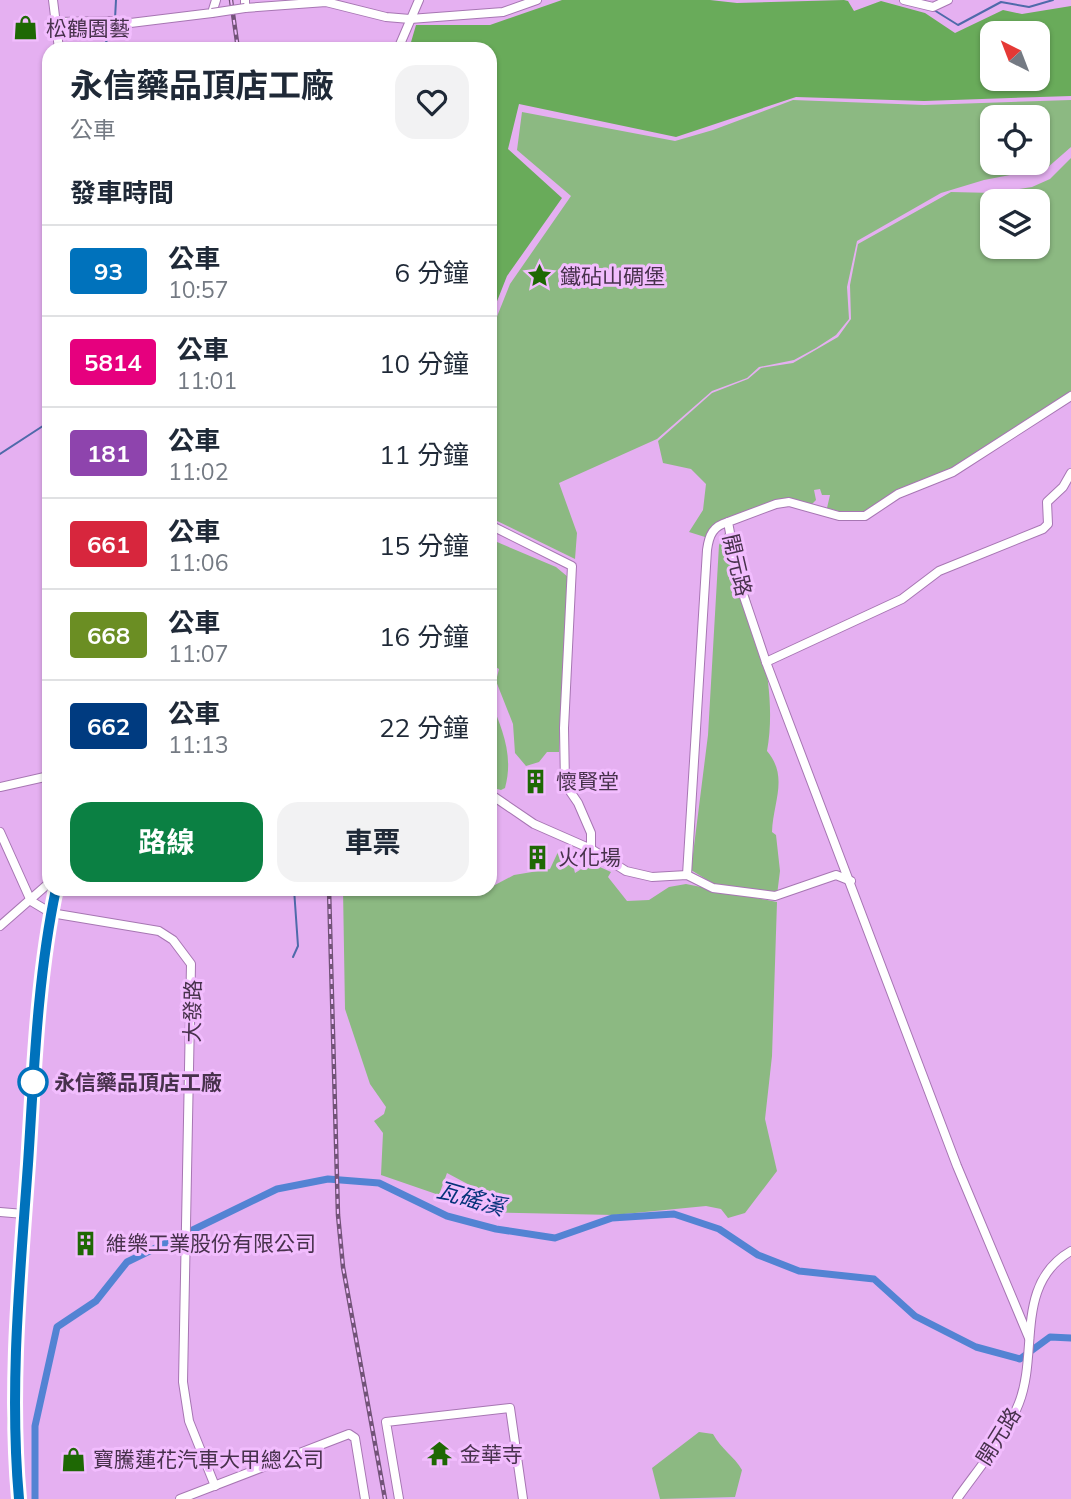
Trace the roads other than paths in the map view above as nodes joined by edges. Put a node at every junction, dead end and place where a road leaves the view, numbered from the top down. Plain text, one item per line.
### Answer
1 (53, 0) edge
2 (216, 0) edge
3 (419, 0) edge
4 (537, 0) edge
5 (904, 0) edge
6 (948, 0) edge
7 (326, 1) edge
8 (245, 4) edge
9 (212, 13) junction
10 (410, 19) junction
11 (56, 27) junction
12 (58, 42) edge
13 (401, 42) edge
14 (1071, 396) edge
15 (1071, 473) edge
16 (728, 522) junction
17 (497, 529) edge
18 (766, 662) junction
19 (42, 778) edge
20 (0, 787) edge
21 (497, 799) edge
22 (0, 832) edge
23 (591, 849) junction
24 (687, 875) junction
25 (852, 883) junction
26 (42, 890) edge
27 (55, 896) edge
28 (31, 901) junction
29 (51, 913) junction
30 (0, 926) edge
31 (0, 1212) edge
32 (24, 1214) junction
33 (1071, 1251) edge
34 (1014, 1305) junction
35 (1031, 1311) junction
36 (1029, 1343) junction
37 (215, 1486) junction
38 (19, 1499) edge
39 (180, 1499) edge
40 (365, 1499) edge
41 (399, 1499) edge
42 (523, 1499) edge
43 (957, 1499) edge

1 - 11 street
2 - 9 street
3 - 10 street
4 - 10 street
5 - 6 street
7 - 8 street
7 - 10 street
8 - 9 street, bridge
9 - 11 street
10 - 13 street
11 - 12 street
14 - 16 street, 開元路
15 - 18 street
16 - 18 street, 開元路
16 - 24 street
17 - 23 street
18 - 25 street, 開元路
19 - 20 street
21 - 23 street
22 - 28 street
23 - 24 street
24 - 25 street
25 - 34 street, 開元路
26 - 28 street
27 - 29 street
28 - 29 street
28 - 30 street
29 - 32 street
29 - 37 street, 大發路
31 - 32 street
32 - 38 street
33 - 35 street
34 - 35 street
34 - 36 street, 開元路
35 - 36 street
36 - 43 street, 開元路
37 - 39 street
37 - 40 street
41 - 42 street

